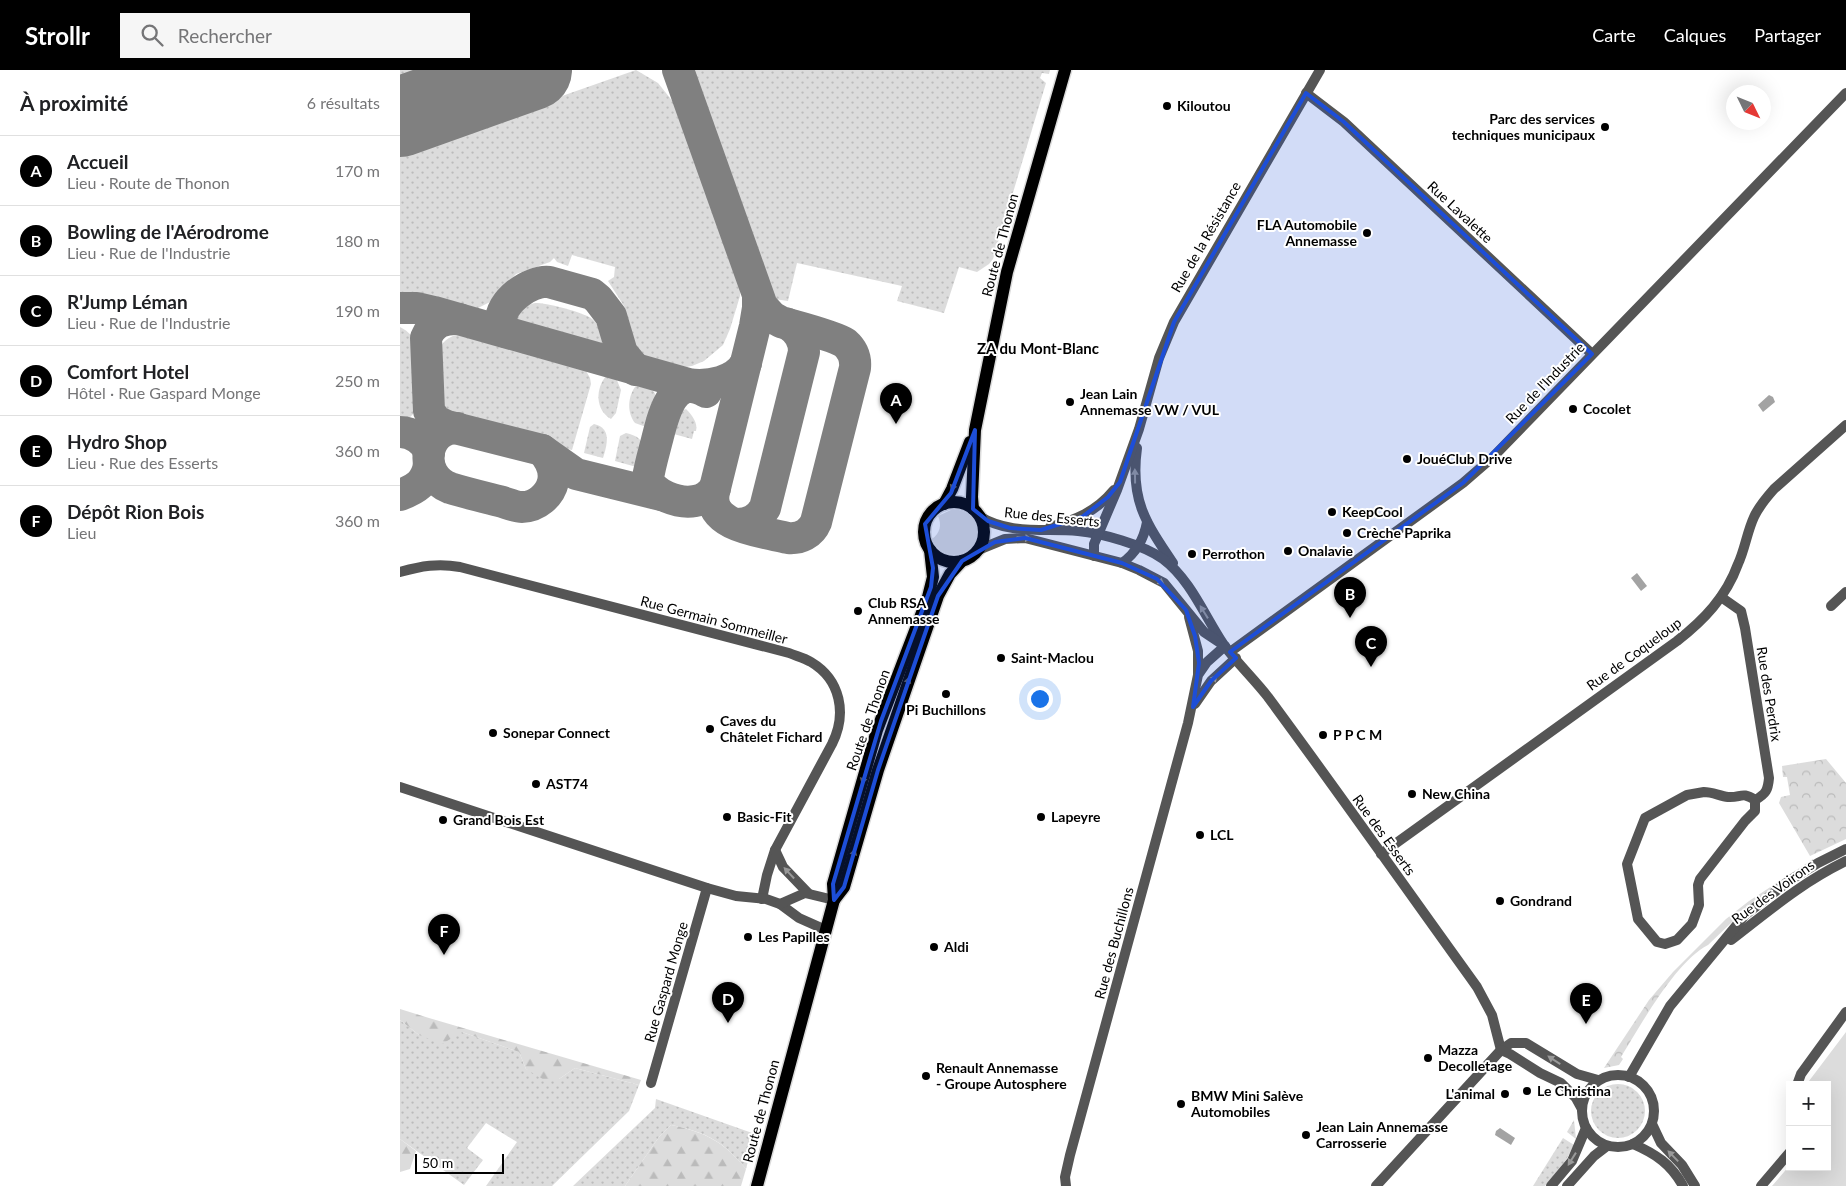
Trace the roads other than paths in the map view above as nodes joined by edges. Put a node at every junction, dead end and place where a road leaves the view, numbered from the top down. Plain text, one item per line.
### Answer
1 (1065, 70) edge
2 (1320, 70) edge
3 (1306, 93) junction
4 (1846, 93) edge
5 (1592, 354) junction
6 (1846, 425) edge
7 (1139, 429) junction
8 (975, 430) junction
9 (1120, 482) junction
10 (944, 504) junction
11 (976, 513) junction
12 (1147, 522) junction
13 (1041, 530) junction
14 (1097, 534) junction
15 (1138, 546) junction
16 (930, 550) junction
17 (978, 550) junction
18 (1094, 556) junction
19 (962, 561) junction
20 (1122, 563) junction
21 (400, 572) edge
22 (1183, 579) junction
23 (1846, 592) edge
24 (1721, 597) junction
25 (1831, 606) dead end
26 (1186, 610) junction
27 (1230, 652) junction
28 (1198, 675) junction
29 (1193, 707) junction
30 (400, 787) edge
31 (1756, 800) junction
32 (1846, 849) edge
33 (775, 850) junction
34 (1381, 854) junction
35 (1846, 861) edge
36 (707, 888) junction
37 (808, 893) junction
38 (762, 899) junction
39 (834, 900) junction
40 (780, 904) junction
41 (826, 930) junction
42 (1718, 950) junction
43 (1846, 1012) edge
44 (1500, 1050) junction
45 (1629, 1077) junction
46 (1598, 1080) junction
47 (1798, 1081) edge
48 (651, 1083) dead end
49 (1582, 1109) junction
50 (1652, 1124) junction
51 (1586, 1128) junction
52 (1633, 1144) junction
53 (1608, 1146) junction
54 (1786, 1157) edge
55 (757, 1186) edge
56 (1066, 1186) edge
57 (1376, 1186) edge
58 (1551, 1186) edge
59 (1567, 1186) edge
60 (1683, 1186) edge
61 (1695, 1186) edge
62 (1761, 1186) edge

1 - 8 main road, Route de Thonon
2 - 3 street, Rue de la Résistance
3 - 5 street, Rue Lavalette
3 - 7 street, Rue de la Résistance
4 - 5 street, Rue de l'Industrie
5 - 27 street, Rue de l'Industrie
6 - 24 street, Rue de Coqueloup
7 - 9 street, Rue de la Résistance
12 -> 7 street, Rue de la Résistance
8 -> 10 main road, Route de Thonon
8 - 11 main road, Route de Thonon
9 - 13 street
9 - 14 street, Rue de la Résistance
10 - 11 main road
10 - 16 main road
11 - 13 street, Rue des Esserts
11 - 17 main road
12 - 15 street
12 - 22 street, Rue de la Résistance
13 - 14 street, Rue des Esserts
14 - 15 street, Rue des Esserts
14 - 18 street, Rue de la Résistance
15 - 20 street
15 - 22 street, Rue des Esserts
16 - 19 main road
16 -> 39 main road, Route de Thonon
17 -> 18 street, Rue des Esserts
17 - 19 main road
18 - 20 street, Rue des Esserts
39 -> 19 main road, Route de Thonon
20 -> 26 street, Rue des Esserts
21 - 33 street, Rue Germain Sommeiller
27 -> 22 street, Rue des Esserts
23 - 25 street
24 - 31 street, Rue des Perdrix
24 - 34 street, Rue de Coqueloup
26 - 27 street, Rue des Esserts
26 - 28 street, Rue des Buchillons
27 - 28 street
29 -> 27 street, Rue des Buchillons
27 - 34 street, Rue des Esserts
28 - 29 street, Rue des Buchillons
29 - 56 street, Rue des Buchillons
30 - 36 street
31 - 31 street, Rue des Perdrix
32 - 42 street, Rue des Voirons
37 -> 33 street
33 - 38 street, Rue Germain Sommeiller
34 - 44 street, Rue des Esserts
35 - 42 street, Rue des Voirons
36 - 38 street
36 - 48 street, Rue Gaspard Monge
37 - 39 street
37 - 40 street
38 - 40 street
39 - 41 main road, Route de Thonon
40 - 41 street
41 - 55 main road, Route de Thonon
42 - 45 street, Rue des Voirons
43 - 47 street
46 -> 44 street
44 - 49 street
44 - 57 street
45 - 46 street
45 - 50 street
46 - 49 street
49 - 51 street
50 - 52 street
61 -> 50 street
51 - 53 street
51 -> 58 street
52 - 53 street
52 - 60 street
53 - 59 street
54 - 62 street

